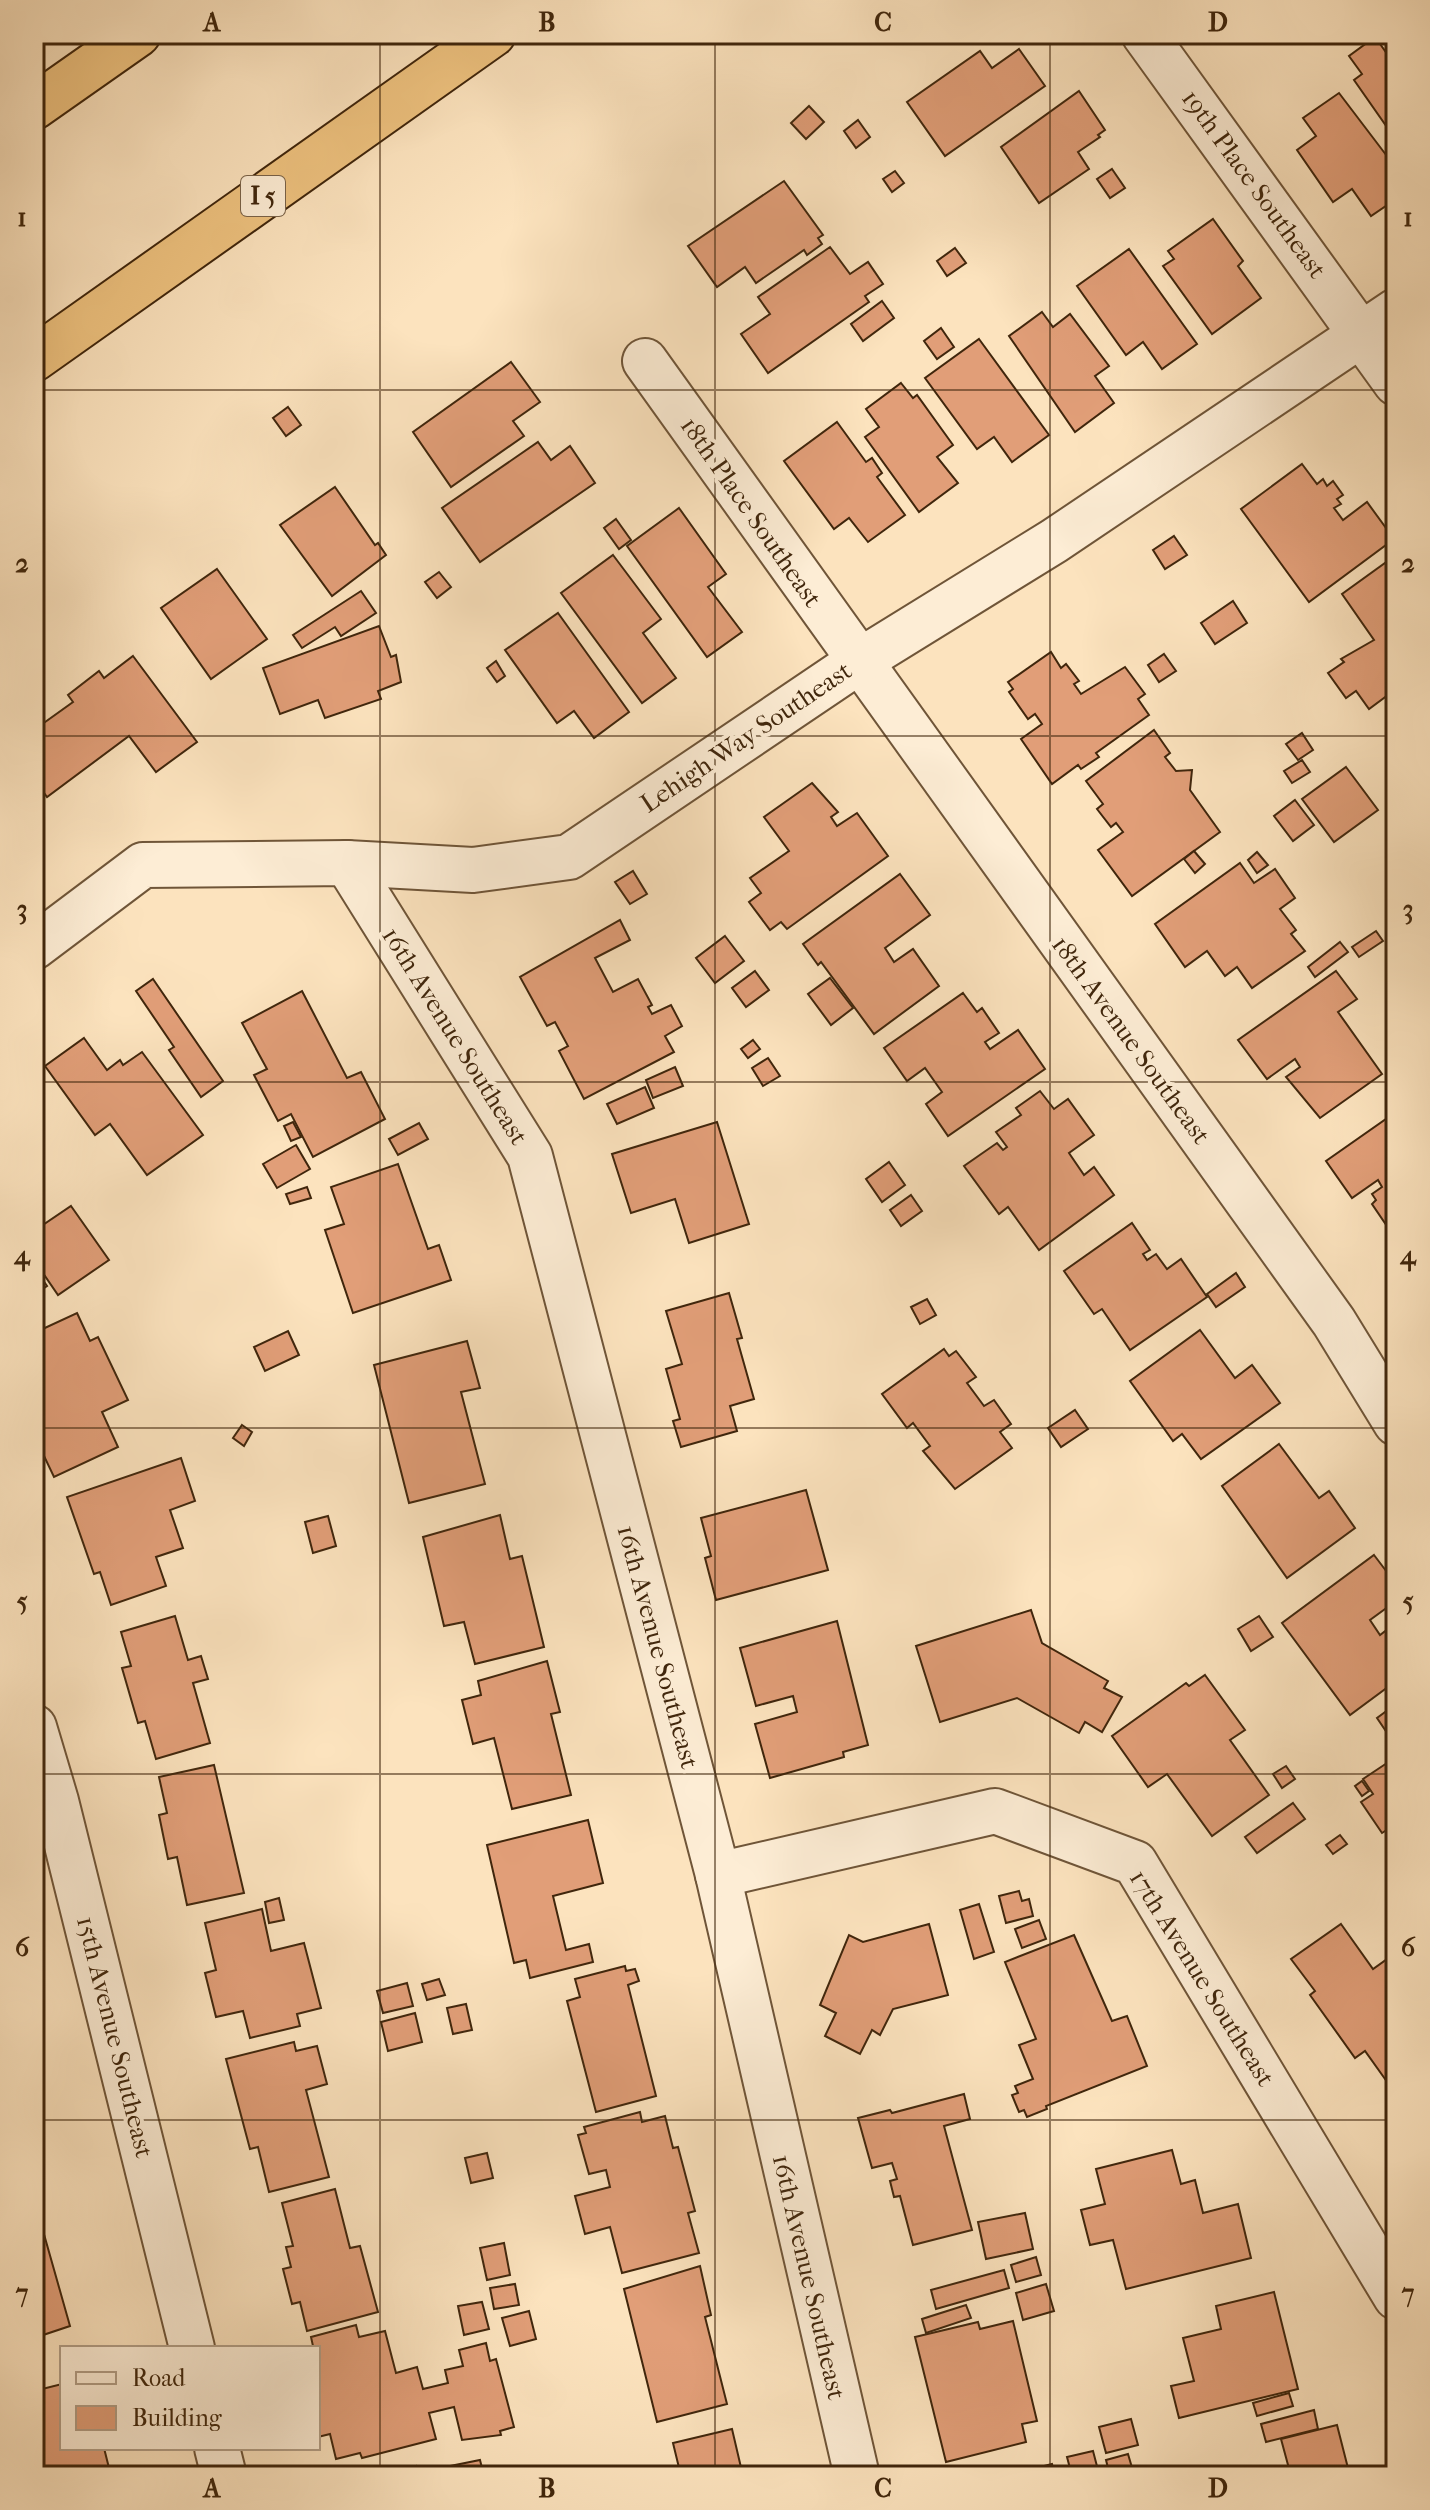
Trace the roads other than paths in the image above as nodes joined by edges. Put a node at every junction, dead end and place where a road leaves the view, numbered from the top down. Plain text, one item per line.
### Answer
1 (138, 34) edge
2 (493, 34) edge
3 (1144, 34) edge
4 (34, 107) edge
5 (1380, 323) edge
6 (34, 359) edge
7 (645, 361) dead end
8 (1396, 383) edge
9 (858, 662) junction
10 (347, 863) junction
11 (34, 947) edge
12 (1396, 1423) edge
13 (34, 1727) edge
14 (45, 1805) edge
15 (718, 1875) junction
16 (1396, 2297) edge
17 (191, 2346) edge
18 (218, 2450) edge
19 (224, 2476) edge
20 (857, 2476) edge

1 - 4 highway
2 - 6 highway, I 5
3 - 5 street, 19th Place Southeast
5 - 8 street, 19th Place Southeast
5 - 9 street, Lehigh Way Southeast
7 - 9 street, 18th Place Southeast
9 - 10 street, Lehigh Way Southeast
9 - 12 street, 18th Avenue Southeast
10 - 11 street, Lehigh Way Southeast
10 - 15 street, 16th Avenue Southeast
13 - 14 street, 15th Avenue Southeast
14 - 17 street, 15th Avenue Southeast
15 - 16 street, 17th Avenue Southeast
15 - 20 street, 16th Avenue Southeast
18 - 19 street

